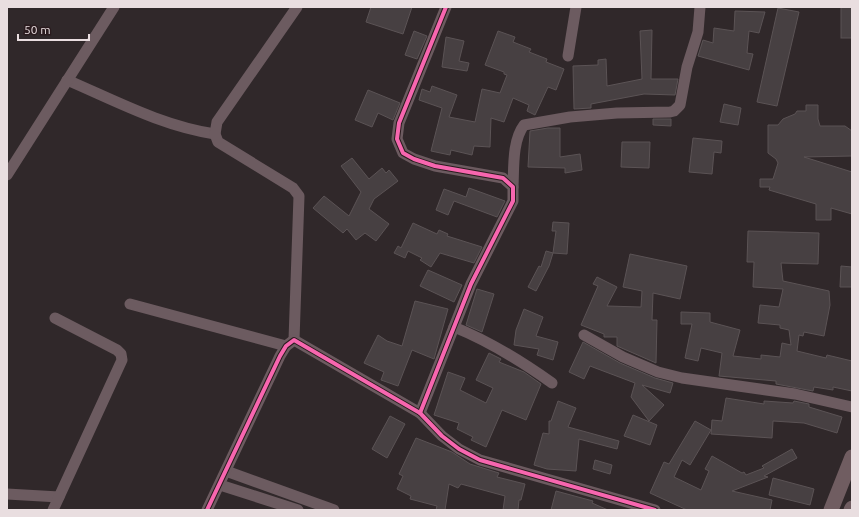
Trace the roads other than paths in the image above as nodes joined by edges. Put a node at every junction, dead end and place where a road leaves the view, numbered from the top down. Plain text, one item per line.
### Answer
1 (114, 7) edge
2 (297, 7) edge
3 (446, 7) edge
4 (576, 7) edge
5 (700, 7) edge
6 (568, 56) dead end
7 (67, 80) junction
8 (215, 134) junction
9 (7, 175) edge
10 (513, 187) junction
11 (130, 304) dead end
12 (55, 318) dead end
13 (454, 327) junction
14 (584, 335) dead end
15 (290, 343) junction
16 (552, 383) dead end
17 (852, 407) edge
18 (420, 413) junction
19 (852, 457) edge
20 (226, 471) junction
21 (220, 485) junction
22 (7, 494) edge
23 (59, 497) junction
24 (648, 509) edge
25 (54, 510) edge
26 (208, 510) edge
27 (298, 510) edge
28 (334, 510) edge
29 (831, 510) edge

1 - 7 street
2 - 8 street
3 - 10 street
4 - 6 street
5 - 10 street
7 - 8 street
7 - 9 street
8 - 15 street
10 - 13 street
11 - 15 street
12 - 23 street
13 - 16 street
13 - 18 street
14 - 17 street
15 - 18 street
15 - 20 street
18 - 24 street
19 - 29 main road
20 - 21 street
20 - 28 street
21 - 26 street
21 - 27 street
22 - 23 street
23 - 25 street

